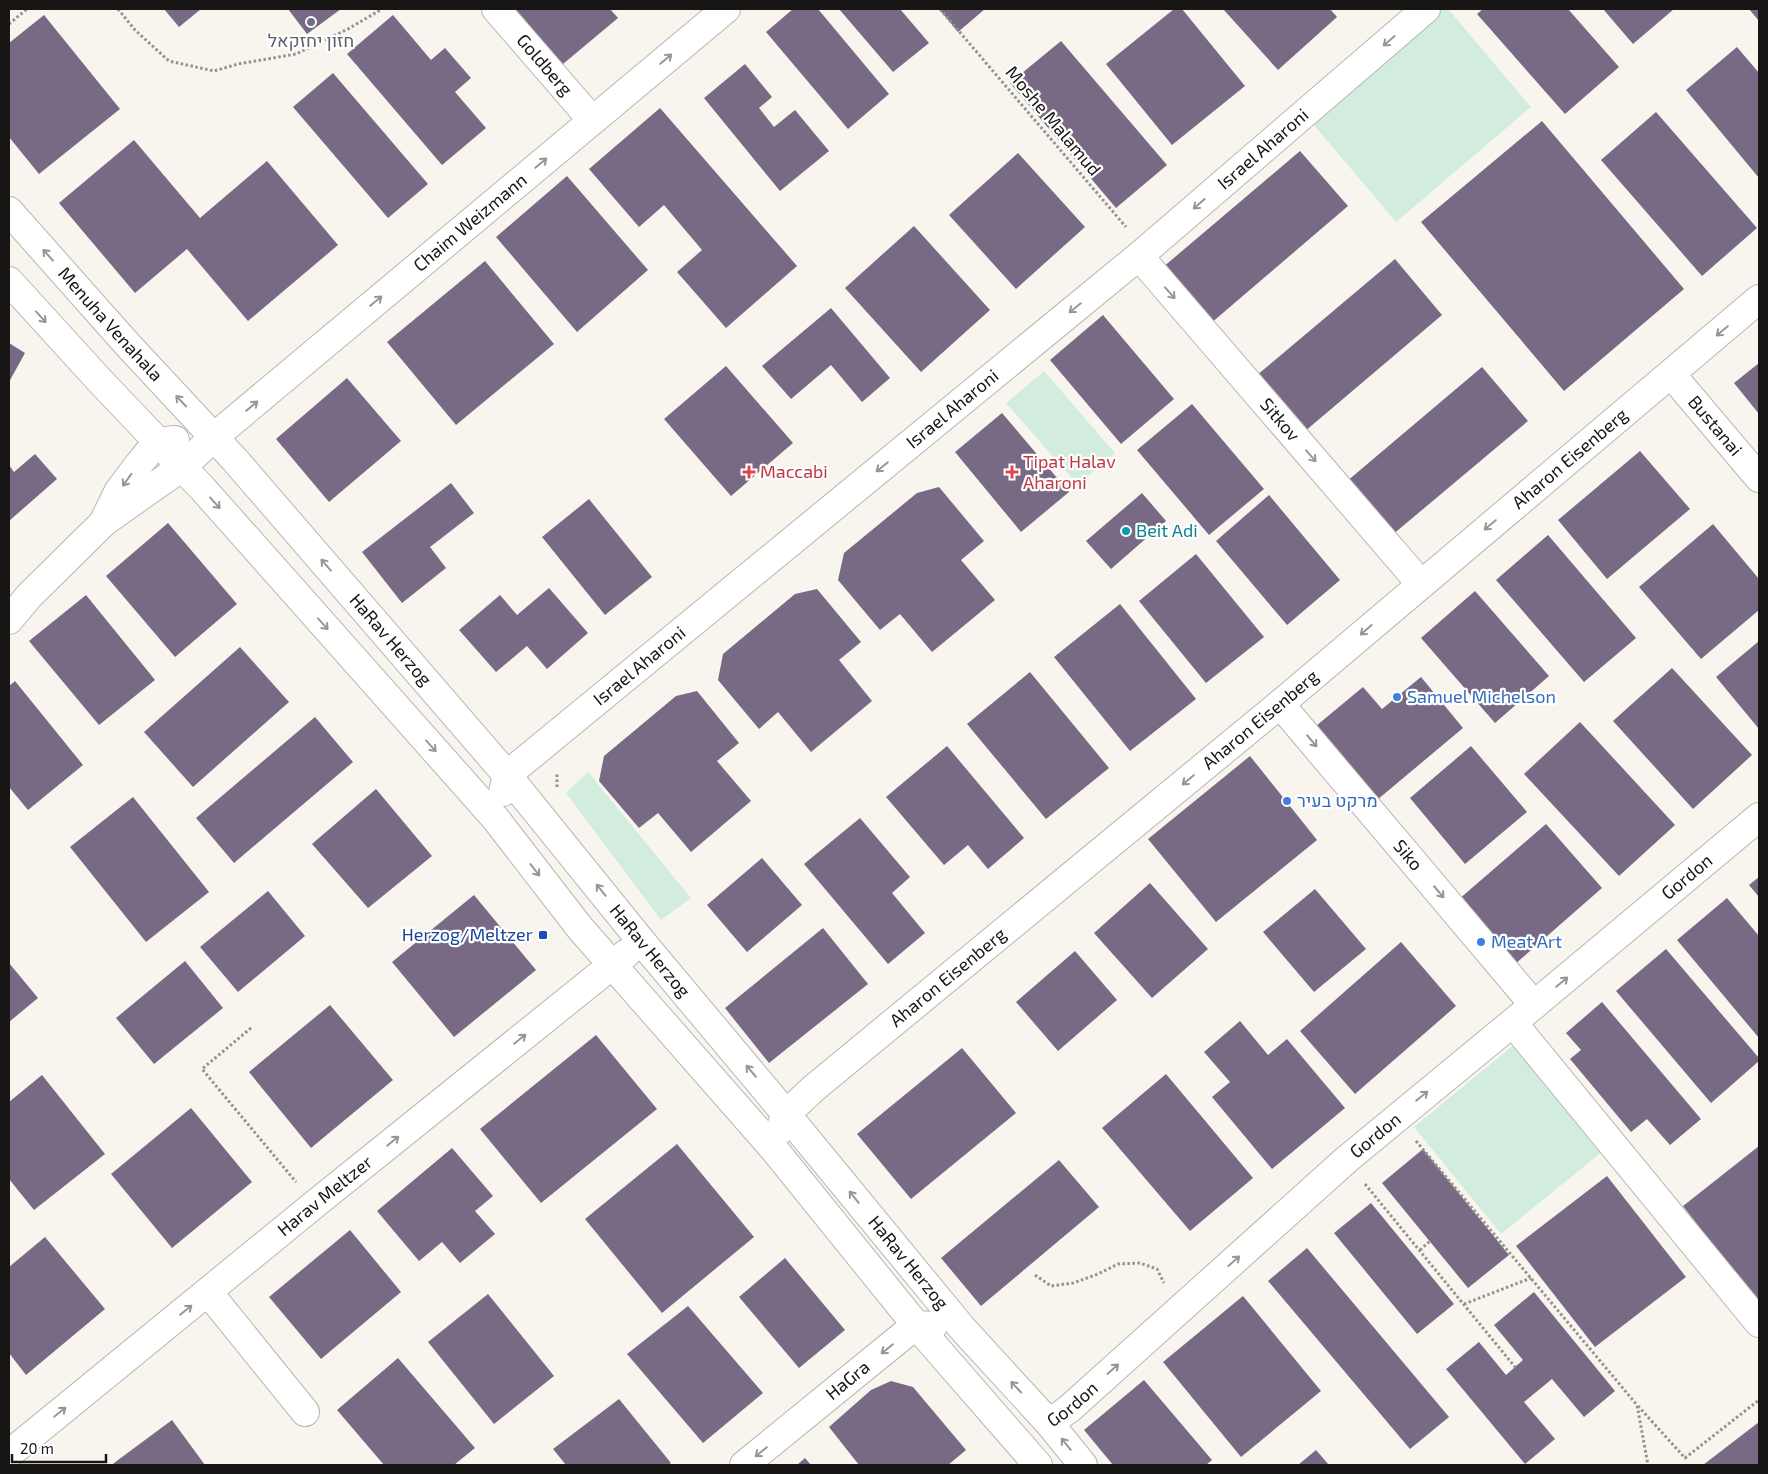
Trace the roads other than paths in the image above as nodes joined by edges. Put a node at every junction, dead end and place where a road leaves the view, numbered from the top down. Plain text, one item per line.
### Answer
1 (496, 9) edge
2 (726, 9) edge
3 (1426, 9) edge
4 (592, 120) junction
5 (9, 211) edge
6 (1142, 253) junction
7 (9, 280) edge
8 (1759, 299) edge
9 (1671, 374) junction
10 (214, 437) junction
11 (157, 442) junction
12 (182, 467) junction
13 (1759, 478) edge
14 (104, 522) junction
15 (62, 565) junction
16 (1421, 584) junction
17 (9, 600) edge
18 (9, 620) edge
19 (1280, 704) junction
20 (508, 775) junction
21 (1759, 817) edge
22 (495, 818) junction
23 (642, 942) junction
24 (613, 965) junction
25 (1534, 1005) junction
26 (1513, 1023) junction
27 (786, 1114) junction
28 (773, 1148) junction
29 (208, 1292) junction
30 (1759, 1323) edge
31 (916, 1326) junction
32 (962, 1328) junction
33 (987, 1406) junction
34 (305, 1412) dead end
35 (1049, 1423) junction
36 (9, 1454) edge
37 (744, 1465) edge
38 (1038, 1465) edge
39 (1083, 1465) edge

1 - 4 street, Goldberg
4 -> 2 street, Chaim Weizmann
3 -> 6 street, Israel Aharoni
10 -> 4 street, Chaim Weizmann
10 -> 5 street, Menuha Venahala
6 -> 16 street, Sitkov
6 -> 20 street, Israel Aharoni
7 -> 11 street
8 -> 9 street, Aharon Eisenberg
9 - 13 street, Bustanai
9 -> 16 street, Aharon Eisenberg
10 - 11 street
10 - 12 street, Chaim Weizmann
20 -> 10 street, HaRav Herzog
11 - 12 street
11 -> 14 street
12 - 14 street, Chaim Weizmann
12 -> 22 street, HaRav Herzog
14 - 15 street
15 - 17 street
15 - 18 street
16 -> 19 street, Aharon Eisenberg
19 -> 25 street, Siko
19 -> 27 street, Aharon Eisenberg
20 - 22 street
23 -> 20 street, HaRav Herzog
25 -> 21 street, Gordon
22 -> 24 street, HaRav Herzog
23 - 24 street, Harav Meltzer
27 -> 23 street, HaRav Herzog
24 - 28 street, HaRav Herzog
29 -> 24 street, Harav Meltzer
25 - 26 street, Gordon
26 - 30 street
35 -> 26 street, Gordon
27 - 28 street, Aharon Eisenberg
32 -> 27 street, HaRav Herzog
28 - 31 street, HaRav Herzog
29 - 34 street
36 -> 29 street, Harav Meltzer
31 - 32 street
31 - 33 street, HaRav Herzog
31 -> 37 street, HaGra
35 -> 32 street, HaRav Herzog
33 - 35 street, Gordon
33 - 38 street, HaRav Herzog
39 -> 35 street, HaRav Herzog

